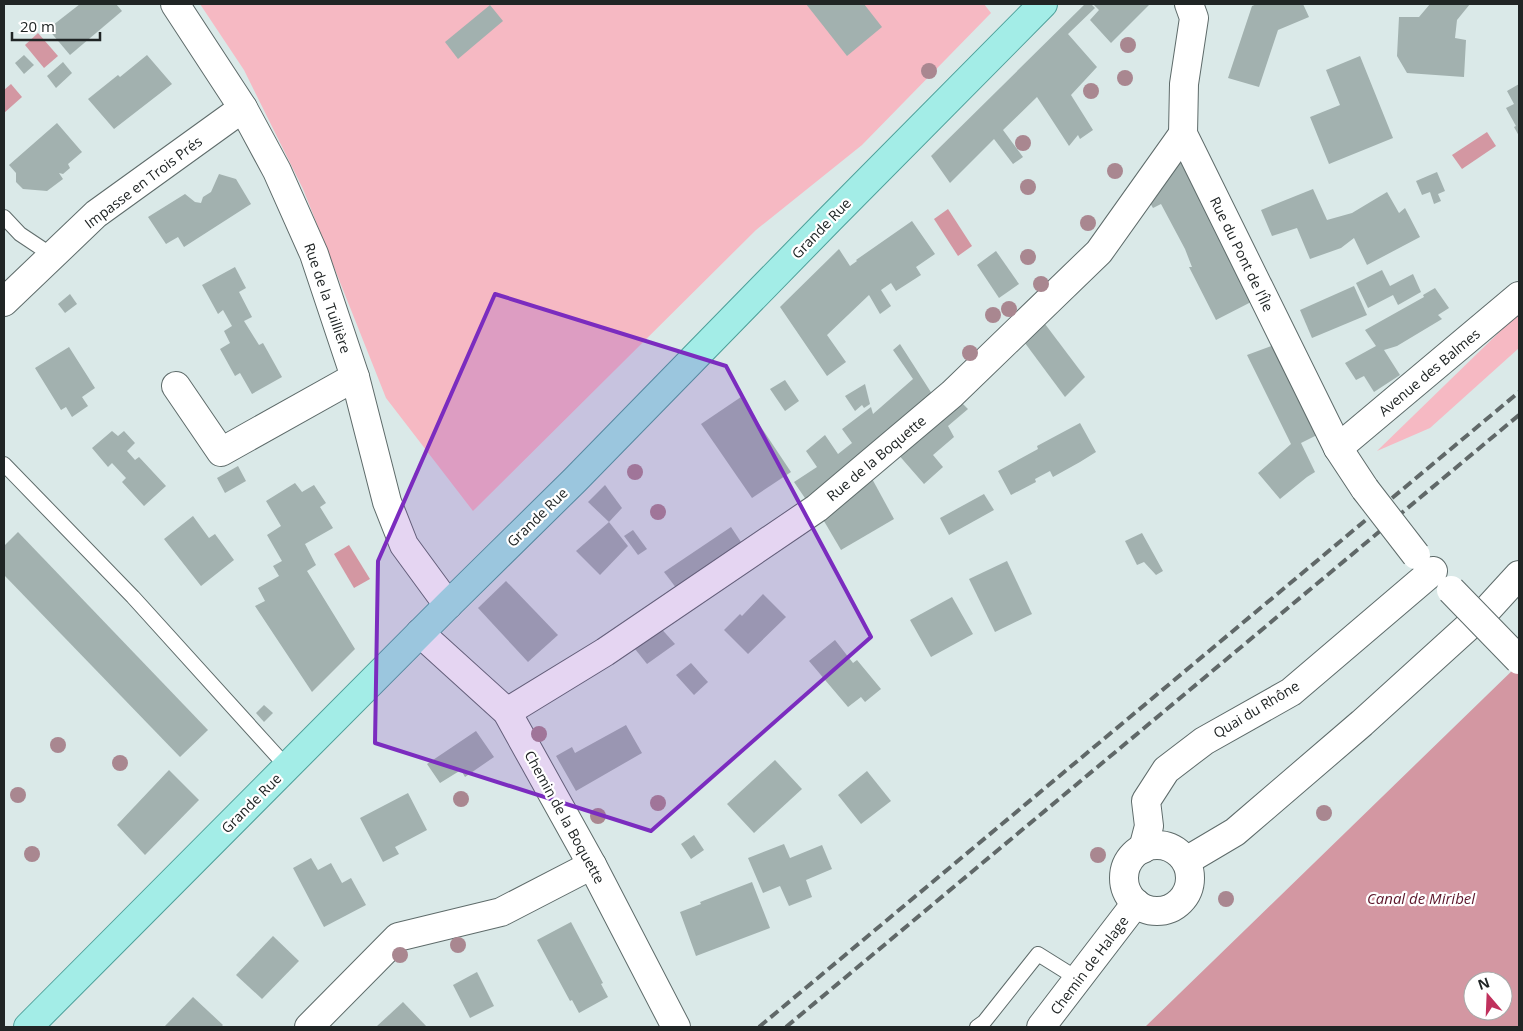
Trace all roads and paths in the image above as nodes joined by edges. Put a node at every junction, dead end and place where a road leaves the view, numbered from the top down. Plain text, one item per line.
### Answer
1 (175, 4) edge
2 (1043, 4) edge
3 (1189, 4) edge
4 (243, 108) junction
5 (1183, 134) junction
6 (4, 217) edge
7 (53, 256) junction
8 (1519, 296) edge
9 (4, 302) edge
10 (355, 377) junction
11 (176, 386) dead end
12 (1338, 448) junction
13 (4, 464) edge
14 (1433, 572) junction
15 (1519, 575) edge
16 (448, 605) junction
17 (420, 633) junction
18 (1519, 660) edge
19 (507, 712) junction
20 (287, 767) junction
21 (1143, 849) junction
22 (1186, 861) junction
23 (592, 865) junction
24 (1136, 903) junction
25 (1078, 979) junction
26 (981, 1026) edge
27 (28, 1027) edge
28 (309, 1027) edge
29 (676, 1027) edge
30 (1041, 1027) edge

1 - 4 street, Rue de la Tuillière
2 - 16 main road, Grande Rue
3 - 5 street, Rue du Pont de l'Île
4 - 7 street, Impasse en Trois Prés
4 - 10 street, Rue de la Tuillière
5 - 12 street, Rue du Pont de l'Île
5 - 19 street, Rue de la Boquette
6 - 7 lane
7 - 9 street, Impasse en Trois Prés
8 - 12 street, Avenue des Balmes
10 - 11 street
10 - 16 street, Rue de la Tuillière
12 - 14 street, Rue du Pont de l'Île, bridge
13 - 20 lane
14 - 18 street, Rue du Pont de l'Île, bridge
14 - 21 street, Quai du Rhône
15 - 22 street
16 - 17 main road, Grande Rue
17 - 19 street, Chemin de la Boquette
17 - 20 main road, Grande Rue
19 - 23 street, Chemin de la Boquette
20 - 27 main road, Grande Rue
21 - 22 street
21 - 24 street
22 - 24 street
23 - 28 street
23 - 29 street, Chemin de la Boquette
24 - 25 street, Chemin de Halage
25 - 26 lane
25 - 30 street, Chemin de Halage

